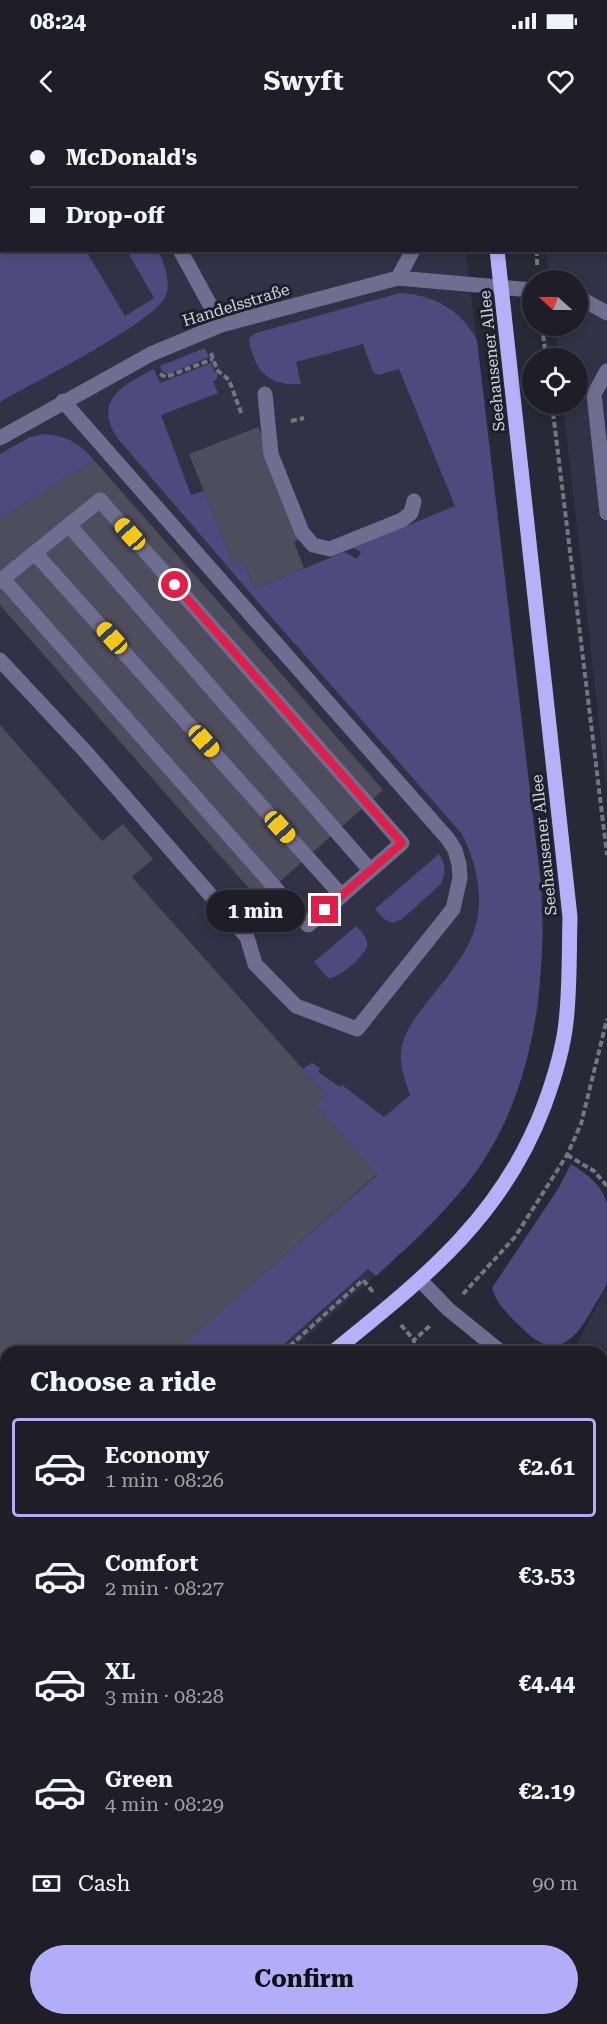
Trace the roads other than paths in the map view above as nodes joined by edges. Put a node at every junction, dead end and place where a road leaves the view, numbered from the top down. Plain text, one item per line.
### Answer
1 (181, 252) edge
2 (412, 252) edge
3 (497, 252) edge
4 (398, 278) junction
5 (502, 289) junction
6 (522, 290) edge
7 (588, 303) edge
8 (607, 313) edge
9 (221, 325) junction
10 (607, 371) edge
11 (266, 394) dead end
12 (63, 401) junction
13 (0, 438) edge
14 (414, 501) dead end
15 (607, 513) edge
16 (69, 525) junction
17 (35, 553) junction
18 (2, 580) edge
19 (0, 660) edge
20 (370, 870) junction
21 (342, 896) junction
22 (420, 1280) junction
23 (340, 1346) edge
24 (494, 1346) edge

1 - 9 street
2 - 4 street
3 - 5 main road, Seehausener Allee
4 - 5 street, Handelsstraße
4 - 9 street, Handelsstraße
5 - 6 street, Handelsstraße
5 - 22 main road, Seehausener Allee
7 - 8 street
9 - 12 street, Handelsstraße
10 - 15 street
11 - 14 street
12 - 13 street, Handelsstraße
12 - 19 street
16 - 17 street
16 - 20 street
16 - 20 street
17 - 18 street
17 - 21 street
18 - 21 street
20 - 21 street
22 - 23 main road, Seehausener Allee
22 - 24 street

